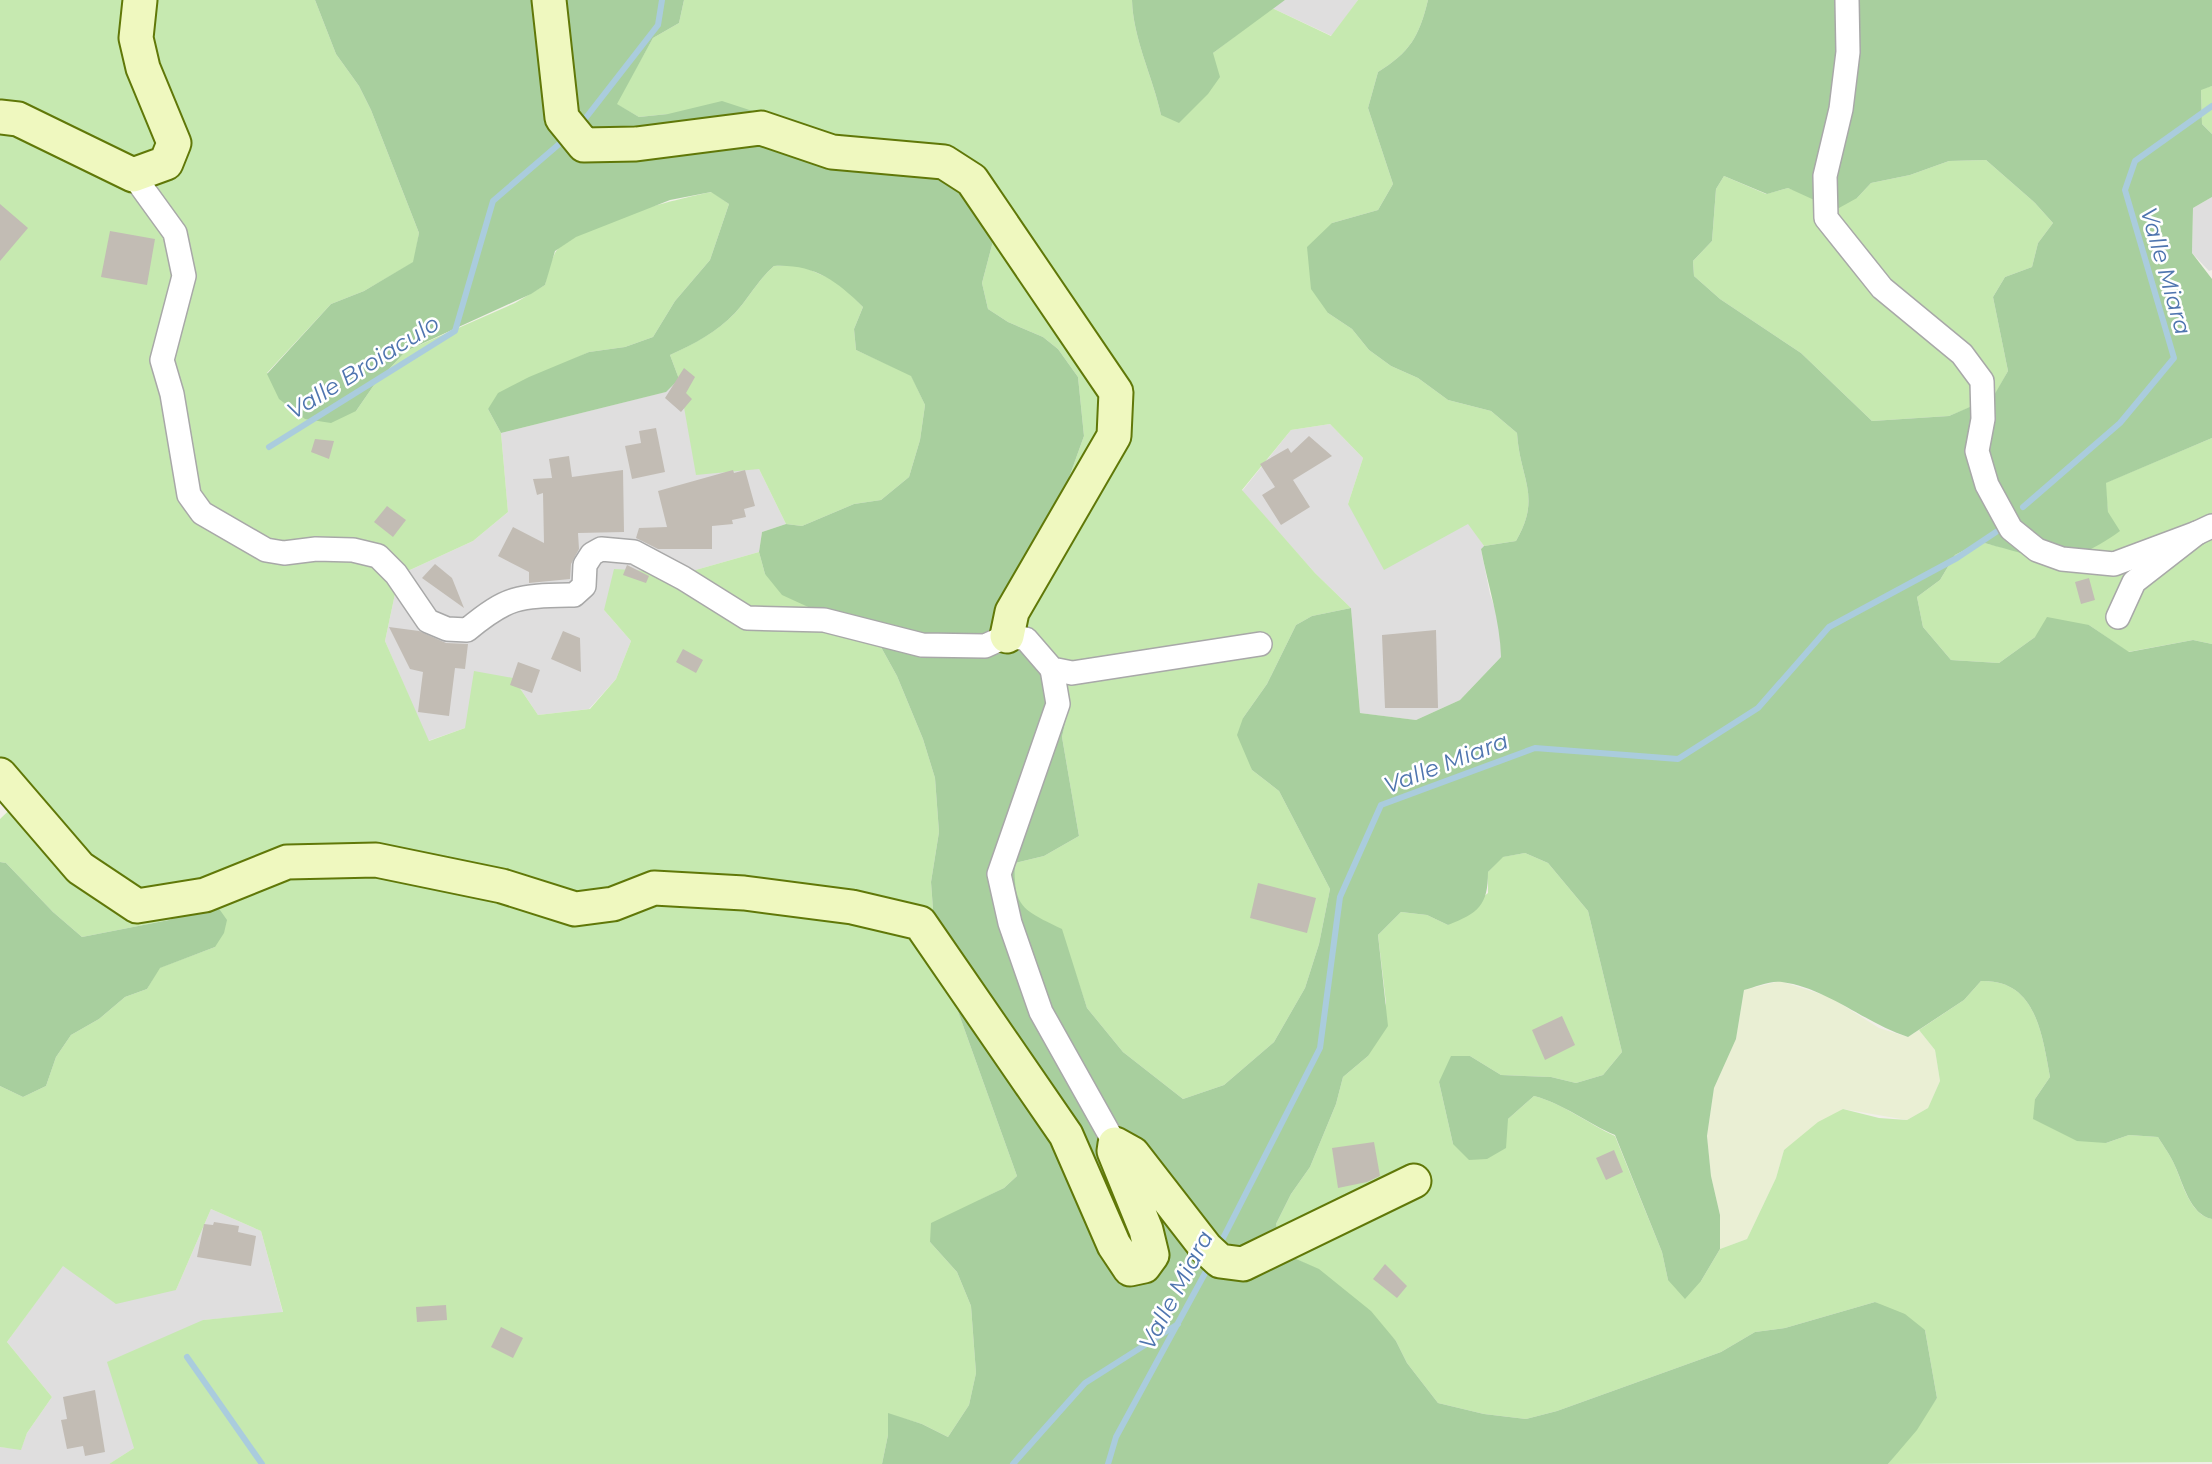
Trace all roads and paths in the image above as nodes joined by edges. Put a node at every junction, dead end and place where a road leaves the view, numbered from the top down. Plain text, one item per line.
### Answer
1 (140, 0) edge
2 (549, 0) edge
3 (1847, 0) edge
4 (0, 117) edge
5 (133, 175) junction
6 (2204, 529) edge
7 (2118, 617) dead end
8 (1006, 636) junction
9 (1260, 644) dead end
10 (1052, 669) junction
11 (0, 775) edge
12 (1115, 1143) junction
13 (1414, 1181) dead end

1 - 5 street
2 - 8 street
3 - 6 street
4 - 5 street
5 - 8 street
6 - 7 street
8 - 10 street
9 - 10 street
10 - 12 street
11 - 12 street
12 - 13 street

